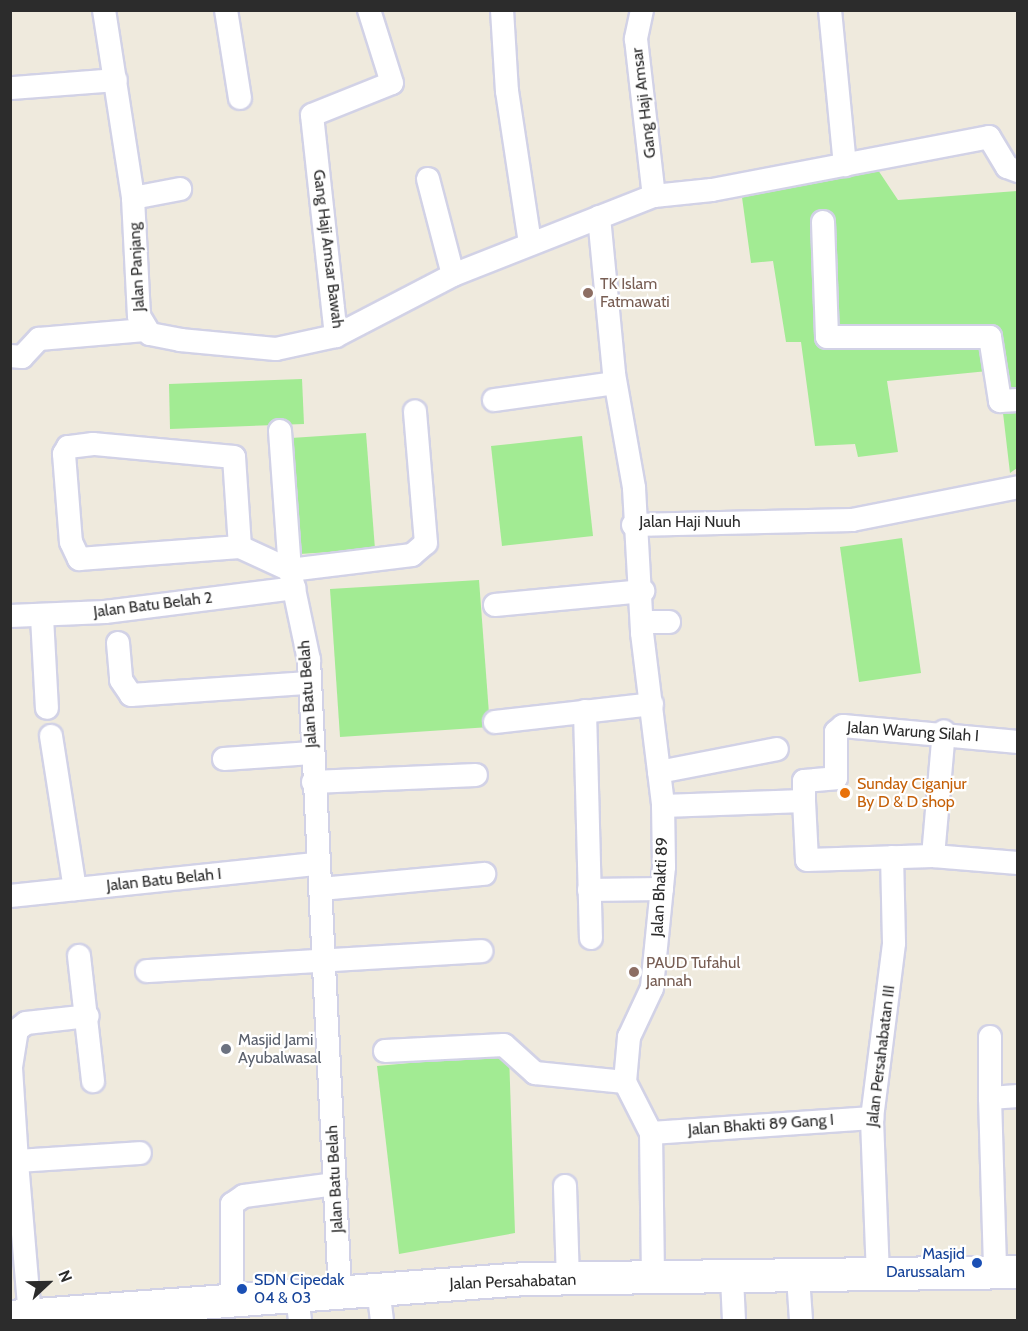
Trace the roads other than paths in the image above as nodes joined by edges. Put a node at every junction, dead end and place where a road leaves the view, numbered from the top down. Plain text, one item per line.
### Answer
1 (104, 10) edge
2 (226, 10) edge
3 (369, 10) edge
4 (502, 10) edge
5 (642, 10) edge
6 (831, 10) edge
7 (116, 80) junction
8 (12, 88) dead end
9 (240, 98) dead end
10 (845, 165) junction
11 (1017, 171) edge
12 (428, 179) dead end
13 (180, 189) dead end
14 (654, 196) junction
15 (133, 198) junction
16 (598, 217) junction
17 (823, 222) dead end
18 (530, 243) junction
19 (453, 275) junction
20 (145, 330) junction
21 (336, 336) junction
22 (10, 356) edge
23 (615, 383) junction
24 (494, 400) dead end
25 (1017, 400) edge
26 (415, 411) dead end
27 (280, 430) dead end
28 (1017, 487) edge
29 (633, 525) junction
30 (240, 547) junction
31 (292, 579) junction
32 (643, 591) junction
33 (495, 605) dead end
34 (10, 616) edge
35 (42, 617) junction
36 (642, 622) junction
37 (669, 622) dead end
38 (118, 643) dead end
39 (309, 682) junction
40 (652, 704) junction
41 (47, 708) dead end
42 (585, 711) junction
43 (495, 722) dead end
44 (944, 731) junction
45 (51, 736) dead end
46 (1017, 742) edge
47 (777, 749) dead end
48 (312, 753) junction
49 (224, 759) dead end
50 (659, 772) junction
51 (476, 775) dead end
52 (313, 782) junction
53 (804, 801) junction
54 (663, 806) junction
55 (933, 856) junction
56 (892, 857) junction
57 (1017, 863) edge
58 (317, 864) junction
59 (484, 874) dead end
60 (74, 882) junction
61 (321, 888) junction
62 (662, 888) junction
63 (590, 890) junction
64 (10, 896) edge
65 (591, 938) dead end
66 (481, 951) dead end
67 (80, 956) dead end
68 (322, 962) junction
69 (147, 970) dead end
70 (88, 1016) junction
71 (990, 1037) dead end
72 (386, 1051) dead end
73 (93, 1082) dead end
74 (625, 1082) junction
75 (1017, 1096) edge
76 (990, 1098) junction
77 (12, 1101) edge
78 (872, 1118) junction
79 (651, 1132) junction
80 (140, 1153) dead end
81 (16, 1161) junction
82 (335, 1184) junction
83 (565, 1186) dead end
84 (1006, 1271) edge
85 (653, 1276) junction
86 (878, 1276) junction
87 (798, 1277) junction
88 (732, 1278) junction
89 (568, 1280) junction
90 (378, 1288) junction
91 (340, 1292) junction
92 (217, 1308) edge
93 (298, 1308) edge
94 (28, 1318) edge
95 (382, 1320) edge
96 (734, 1320) edge
97 (801, 1320) edge

1 - 7 street, Jalan Panjang
2 - 9 street
3 - 21 street, Gang Haji Amsar Bawah
4 - 18 street
5 - 14 street, Gang Haji Amsar
6 - 10 street
7 - 8 street
7 - 15 street, Jalan Panjang
10 - 11 street, Gang Haji Amsar Bawah
10 - 14 street, Gang Haji Amsar Bawah
12 - 19 street
13 - 15 street
14 - 16 street, Gang Haji Amsar Bawah
15 - 20 street, Jalan Panjang
16 - 18 street, Gang Haji Amsar Bawah
16 - 23 street, Jalan Haji Nuuh
17 - 25 street
18 - 19 street, Gang Haji Amsar Bawah
19 - 21 street, Gang Haji Amsar Bawah
20 - 21 street, Jalan Panjang
20 - 22 street
23 - 24 street
23 - 29 street, Jalan Haji Nuuh
26 - 31 street, Jalan Batu Belah 2
27 - 31 street, Jalan Batu Belah
28 - 29 street, Jalan Haji Nuuh
29 - 32 street, Jalan Bhakti 89
30 - 30 street
30 - 31 street
31 - 35 street, Jalan Batu Belah 2
31 - 39 street, Jalan Batu Belah
32 - 33 street
32 - 36 street, Jalan Bhakti 89
34 - 35 street, Jalan Batu Belah 2
35 - 41 street
36 - 37 street
36 - 40 street, Jalan Bhakti 89
38 - 39 street
39 - 48 street, Jalan Batu Belah
40 - 42 street
40 - 50 street, Jalan Bhakti 89
42 - 43 street
42 - 63 street
44 - 46 street, Jalan Warung Silah I
44 - 53 street, Jalan Warung Silah I
44 - 55 street
45 - 60 street
47 - 50 street
48 - 49 street
48 - 52 street, Jalan Batu Belah
50 - 54 street, Jalan Bhakti 89
51 - 52 street
52 - 58 street, Jalan Batu Belah
53 - 54 street
53 - 56 street
54 - 62 street, Jalan Bhakti 89
55 - 56 street
55 - 57 street
56 - 78 street, Jalan Persahabatan III
58 - 60 street, Jalan Batu Belah I
58 - 61 street, Jalan Batu Belah
59 - 61 street
60 - 64 street, Jalan Batu Belah I
61 - 68 street, Jalan Batu Belah
62 - 63 street
62 - 74 street, Jalan Bhakti 89
63 - 65 street
66 - 68 street
67 - 70 street
68 - 69 street
68 - 82 street, Jalan Batu Belah
70 - 73 street
70 - 77 street
71 - 76 street
72 - 74 street
74 - 79 street
75 - 76 street
76 - 84 street
77 - 81 street
78 - 79 street, Jalan Bhakti 89 Gang I
78 - 86 street, Jalan Persahabatan III
79 - 85 street
80 - 81 street
81 - 94 street
82 - 91 street, Jalan Batu Belah
82 - 92 street
83 - 89 street
84 - 86 street, Jalan Persahabatan
85 - 88 street, Jalan Persahabatan
85 - 89 street, Jalan Persahabatan
86 - 87 street, Jalan Persahabatan
87 - 88 street, Jalan Persahabatan
87 - 97 street
88 - 96 street
89 - 90 street, Jalan Persahabatan
90 - 91 street, Jalan Persahabatan
90 - 95 street
91 - 93 street, Jalan Persahabatan
92 - 93 street, Jalan Persahabatan
92 - 94 street, Jalan Persahabatan

